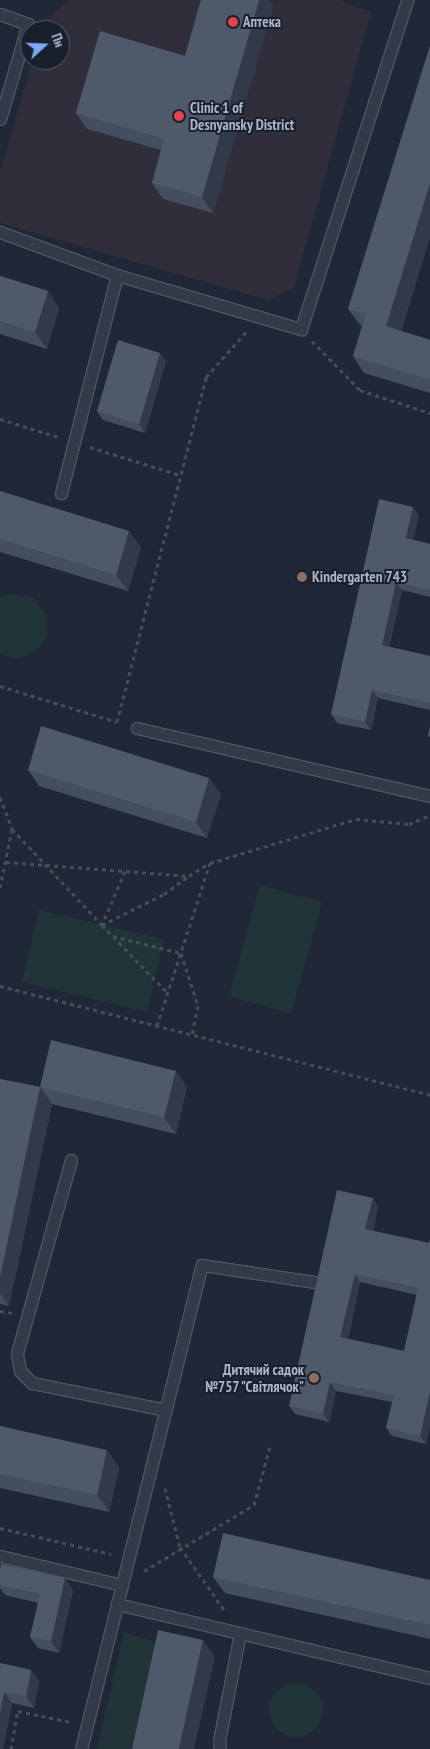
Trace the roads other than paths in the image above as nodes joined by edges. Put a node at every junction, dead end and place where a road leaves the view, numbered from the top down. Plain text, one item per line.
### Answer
1 (407, 0) edge
2 (0, 14) edge
3 (0, 119) edge
4 (0, 232) edge
5 (117, 275) junction
6 (61, 493) dead end
7 (137, 728) road end
8 (430, 796) edge
9 (71, 1160) dead end
10 (315, 1282) edge
11 (166, 1410) junction
12 (0, 1556) edge
13 (122, 1585) junction
14 (117, 1604) junction
15 (240, 1633) junction
16 (430, 1678) edge
17 (81, 1749) edge
18 (220, 1749) edge

1 - 5 lane
2 - 3 lane
4 - 5 lane
5 - 6 lane
7 - 8 lane
9 - 11 lane
10 - 11 lane
11 - 13 lane
12 - 13 lane
13 - 14 lane
14 - 15 lane
14 - 17 lane
15 - 16 lane
15 - 18 lane

